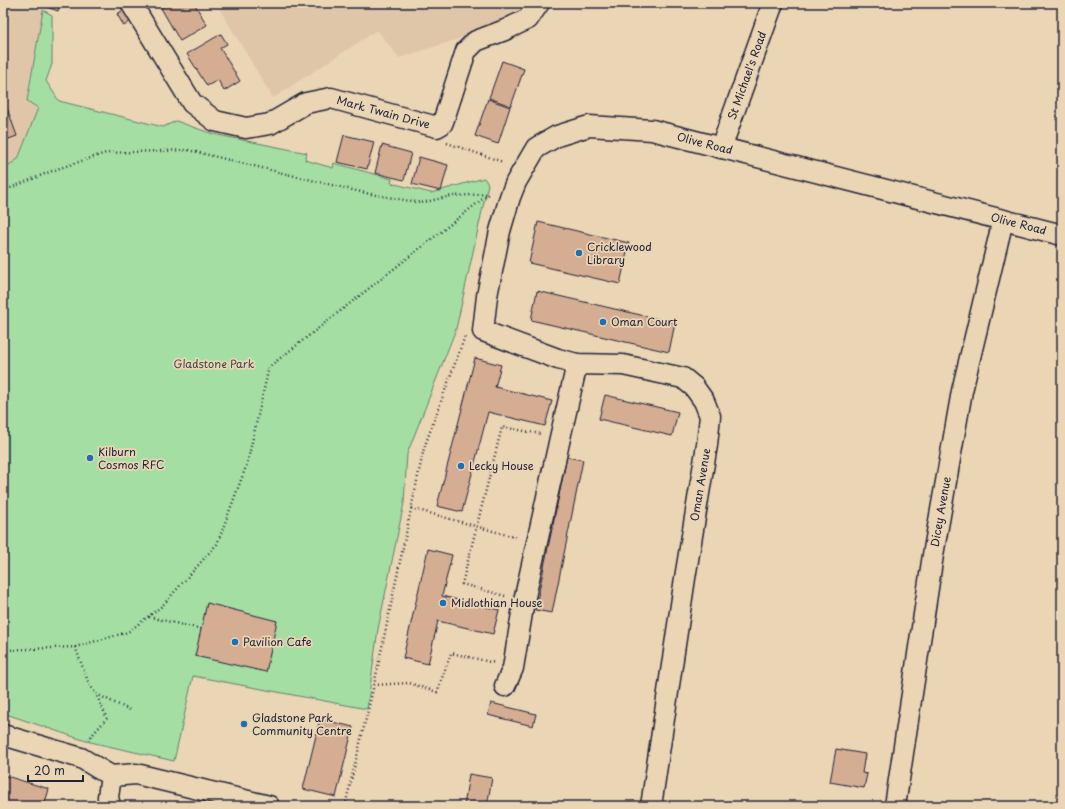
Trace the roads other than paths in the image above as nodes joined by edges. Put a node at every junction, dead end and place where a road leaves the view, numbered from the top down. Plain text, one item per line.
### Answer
1 (131, 3) edge
2 (539, 3) edge
3 (772, 3) edge
4 (721, 148) junction
5 (1003, 220) junction
6 (1062, 235) edge
7 (474, 332) joint
8 (577, 364) junction
9 (509, 677) road end
10 (3, 734) edge
11 (111, 776) junction
12 (110, 806) edge
13 (270, 806) edge
14 (651, 806) edge
15 (896, 806) edge

1 - 2 street, Mark Twain Drive
3 - 4 street, St Michael's Road
4 - 5 street, Olive Road
4 - 7 street, Olive Road
5 - 6 street, Olive Road
5 - 15 street, Dicey Avenue
7 - 8 street, Oman Avenue
8 - 9 street
8 - 14 street, Oman Avenue
10 - 11 street
11 - 12 street
11 - 13 street

